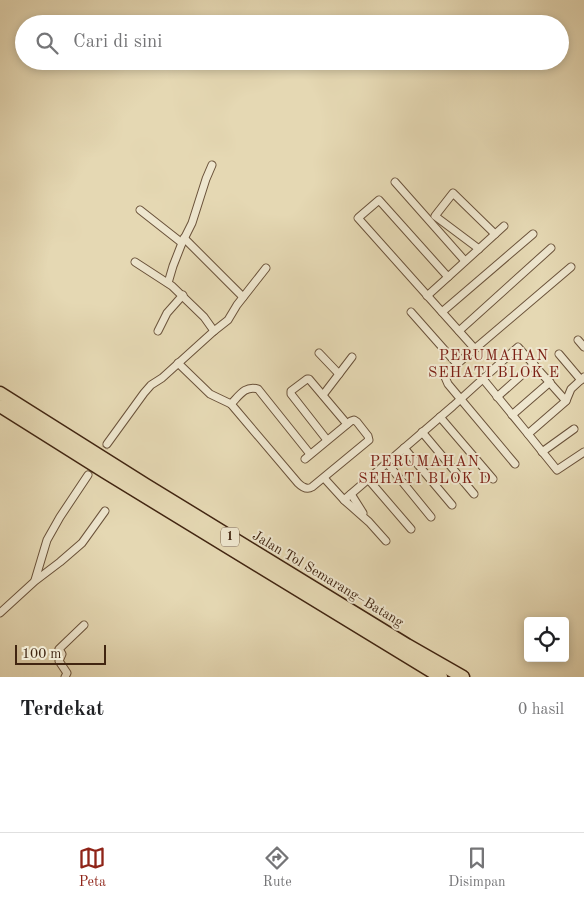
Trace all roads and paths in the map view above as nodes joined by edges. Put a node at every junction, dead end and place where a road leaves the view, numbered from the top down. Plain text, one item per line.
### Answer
1 (212, 165) dead end
2 (395, 182) dead end
3 (140, 210) dead end
4 (433, 219) junction
5 (504, 226) dead end
6 (495, 234) junction
7 (533, 234) dead end
8 (183, 241) junction
9 (550, 248) dead end
10 (478, 249) junction
11 (465, 261) junction
12 (134, 262) dead end
13 (571, 267) dead end
14 (266, 268) dead end
15 (448, 277) junction
16 (168, 283) junction
17 (182, 296) junction
18 (428, 296) junction
19 (244, 297) junction
20 (411, 312) dead end
21 (442, 312) junction
22 (158, 331) dead end
23 (214, 331) junction
24 (459, 331) junction
25 (578, 340) dead end
26 (584, 347) edge
27 (475, 349) junction
28 (320, 352) dead end
29 (559, 354) dead end
30 (352, 357) dead end
31 (178, 363) junction
32 (457, 364) junction
33 (534, 364) junction
34 (339, 374) junction
35 (482, 379) junction
36 (582, 379) edge
37 (550, 382) junction
38 (0, 393) edge
39 (323, 395) junction
40 (497, 397) junction
41 (460, 399) junction
42 (566, 401) junction
43 (231, 404) junction
44 (0, 406) edge
45 (512, 415) junction
46 (440, 417) junction
47 (347, 424) junction
48 (574, 429) dead end
49 (422, 432) junction
50 (528, 434) junction
51 (327, 440) junction
52 (107, 444) tunnel mouth
53 (404, 448) junction
54 (542, 452) junction
55 (584, 452) edge
56 (387, 463) junction
57 (515, 464) dead end
58 (88, 475) tunnel mouth
59 (324, 478) junction
60 (368, 479) junction
61 (493, 479) dead end
62 (351, 494) junction
63 (474, 494) dead end
64 (344, 500) junction
65 (452, 505) dead end
66 (105, 511) dead end
67 (431, 517) dead end
68 (369, 522) junction
69 (411, 529) dead end
70 (386, 541) dead end
71 (34, 581) junction
72 (0, 613) edge
73 (84, 625) dead end
74 (65, 677) edge
75 (442, 677) edge
76 (462, 677) edge

1 - 8 street
2 - 4 street
3 - 8 street
4 - 6 street
4 - 10 street
4 - 11 street
5 - 6 street
6 - 10 street
7 - 21 street
8 - 16 street
8 - 19 street
9 - 24 street
10 - 11 street
11 - 15 street
12 - 16 street
13 - 27 street
14 - 19 street
15 - 18 street
15 - 18 street
16 - 17 street
17 - 22 street
17 - 23 street
18 - 21 street
19 - 23 street
20 - 32 street
21 - 24 street
23 - 31 street
24 - 27 street
25 - 26 street
27 - 32 street
28 - 34 street
29 - 36 street
30 - 34 street
31 - 43 street
31 - 52 street
32 - 41 street
33 - 35 street
33 - 37 street
33 - 40 street
34 - 39 street
35 - 40 street
35 - 41 street
36 - 42 street
37 - 42 street
37 - 45 street
38 - 76 highway, Jalan Tol Semarang–Batang / 1
39 - 47 street
39 - 51 street
40 - 45 street
41 - 46 street
41 - 57 street
42 - 50 street
43 - 51 street
43 - 59 street
44 - 75 highway, Jalan Tol Semarang–Batang / 1
45 - 50 street
46 - 49 street
46 - 61 street
47 - 51 street
47 - 59 street
48 - 54 street
49 - 53 street
49 - 63 street
50 - 54 street
53 - 56 street
53 - 65 street
54 - 55 street
56 - 60 street
56 - 67 street
58 - 71 street
59 - 64 street
60 - 62 street
60 - 69 street
62 - 64 street
62 - 68 street
64 - 68 street
66 - 71 street
68 - 70 street
71 - 72 street
73 - 74 street

